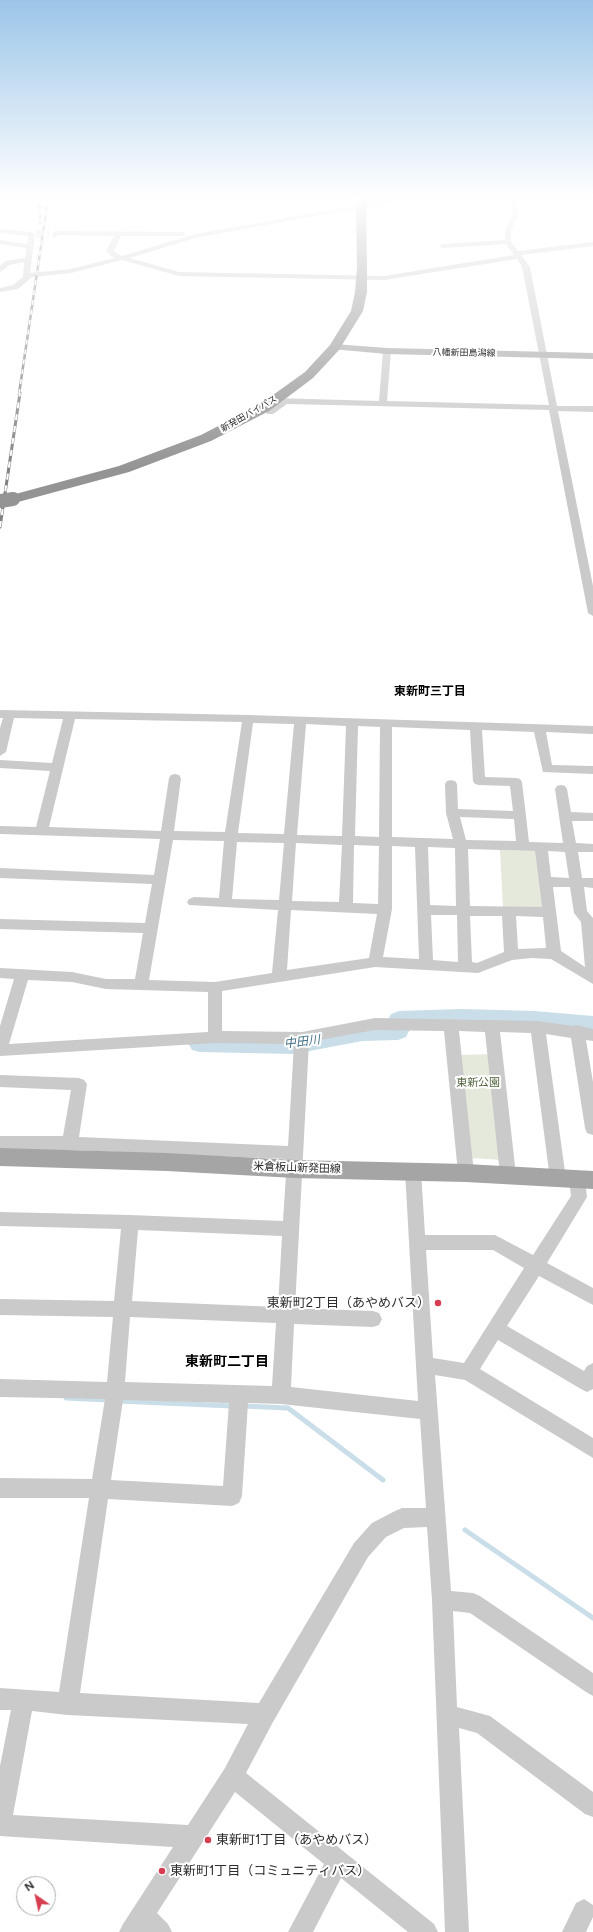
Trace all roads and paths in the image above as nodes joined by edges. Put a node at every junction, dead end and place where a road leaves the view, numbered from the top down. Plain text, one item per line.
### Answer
1 (360, 289) edge
2 (531, 289) edge
3 (335, 348) junction
4 (387, 351) junction
5 (544, 355) junction
6 (593, 356) edge
7 (383, 404) junction
8 (276, 405) junction
9 (554, 408) junction
10 (593, 409) edge
11 (6, 500) edge
12 (593, 613) edge
13 (4, 715) edge
14 (70, 715) junction
15 (248, 719) junction
16 (300, 720) junction
17 (352, 722) junction
18 (386, 723) junction
19 (476, 726) junction
20 (539, 728) junction
21 (593, 730) edge
22 (0, 752) edge
23 (0, 764) edge
24 (58, 767) junction
25 (593, 770) edge
26 (175, 778) dead end
27 (451, 784) dead end
28 (561, 789) dead end
29 (452, 813) junction
30 (519, 815) junction
31 (565, 816) junction
32 (593, 817) edge
33 (0, 830) edge
34 (41, 832) junction
35 (167, 835) junction
36 (231, 837) junction
37 (290, 839) junction
38 (348, 840) junction
39 (385, 842) junction
40 (421, 843) junction
41 (460, 844) junction
42 (523, 846) junction
43 (540, 846) junction
44 (570, 847) junction
45 (593, 848) edge
46 (0, 874) edge
47 (159, 880) junction
48 (545, 882) junction
49 (576, 883) junction
50 (593, 883) edge
51 (194, 902) dead end
52 (225, 903) junction
53 (285, 905) junction
54 (346, 907) junction
55 (385, 909) junction
56 (424, 910) junction
57 (463, 911) junction
58 (509, 912) junction
59 (549, 912) junction
60 (0, 924) edge
61 (151, 928) junction
62 (592, 953) edge
63 (554, 954) junction
64 (511, 955) junction
65 (375, 962) junction
66 (426, 966) junction
67 (465, 968) junction
68 (0, 973) edge
69 (23, 974) junction
70 (279, 977) junction
71 (593, 979) edge
72 (140, 986) junction
73 (214, 987) junction
74 (451, 1027) junction
75 (492, 1027) junction
76 (538, 1027) junction
77 (577, 1031) junction
78 (593, 1034) edge
79 (215, 1037) junction
80 (302, 1038) junction
81 (0, 1050) edge
82 (0, 1082) edge
83 (593, 1128) edge
84 (0, 1143) edge
85 (70, 1143) junction
86 (0, 1157) edge
87 (296, 1161) junction
88 (413, 1171) junction
89 (466, 1173) junction
90 (508, 1175) junction
91 (576, 1180) edge
92 (0, 1218) edge
93 (130, 1222) junction
94 (291, 1229) junction
95 (417, 1242) junction
96 (536, 1264) junction
97 (593, 1297) edge
98 (0, 1307) edge
99 (122, 1309) junction
100 (286, 1317) junction
101 (373, 1319) dead end
102 (496, 1329) junction
103 (425, 1365) junction
104 (468, 1372) junction
105 (593, 1372) edge
106 (0, 1388) edge
107 (115, 1392) junction
108 (239, 1394) junction
109 (281, 1395) junction
110 (429, 1411) junction
111 (593, 1449) edge
112 (0, 1488) edge
113 (102, 1489) junction
114 (436, 1518) junction
115 (442, 1600) junction
116 (593, 1685) edge
117 (0, 1699) edge
118 (23, 1701) junction
119 (68, 1704) junction
120 (265, 1714) junction
121 (448, 1715) junction
122 (233, 1776) junction
123 (593, 1806) edge
124 (194, 1837) junction
125 (338, 1860) junction
126 (584, 1911) dead end
127 (137, 1924) edge
128 (160, 1932) edge
129 (300, 1932) edge
130 (426, 1932) edge
131 (457, 1932) edge
132 (574, 1932) edge

1 - 3 highway, 新発田バイパス
2 - 5 street
3 - 4 main road, 八幡新田島潟線
3 - 8 highway, 新発田バイパス
4 - 5 main road, 八幡新田島潟線
4 - 7 street
5 - 6 main road, 八幡新田島潟線
5 - 9 street
7 - 8 street
7 - 9 street
8 - 11 highway, 新発田バイパス
9 - 10 street
9 - 12 street
13 - 14 street
13 - 22 street
14 - 15 street
14 - 24 street
15 - 16 street
15 - 36 street
16 - 17 street
16 - 37 street
17 - 18 street
17 - 38 street
18 - 19 street
18 - 39 street
19 - 20 street
19 - 30 street
20 - 21 street
20 - 25 street
23 - 24 street
24 - 34 street
26 - 35 street
27 - 29 street
28 - 31 street
29 - 30 street
29 - 41 street
30 - 42 street
31 - 32 street
31 - 44 street
33 - 34 street
34 - 35 street
35 - 36 street
35 - 47 street
36 - 37 street
36 - 52 street
37 - 38 street
37 - 53 street
38 - 39 street
38 - 54 street
39 - 40 street
39 - 55 street
40 - 41 street
40 - 56 street
41 - 42 street
41 - 57 street
42 - 43 street
43 - 44 street
43 - 48 street
44 - 45 street
44 - 49 street
46 - 47 street
47 - 61 street
48 - 49 street
48 - 59 street
49 - 50 street
49 - 62 street
51 - 52 street
52 - 53 street
53 - 54 street
53 - 70 street
54 - 55 street
55 - 65 street
56 - 57 street
56 - 66 street
57 - 58 street
57 - 67 street
58 - 59 street
58 - 64 street
59 - 63 street
60 - 61 street
61 - 72 street
62 - 71 street
63 - 64 street
63 - 71 street
64 - 67 street
65 - 66 street
65 - 70 street
66 - 67 street
68 - 69 street
69 - 72 street
69 - 81 street
70 - 73 street
72 - 73 street
73 - 79 street
74 - 75 street
74 - 80 street
74 - 89 street
75 - 76 street
75 - 90 street
76 - 77 street
76 - 91 street
77 - 78 street
77 - 83 street
79 - 80 street
79 - 81 street
80 - 87 street
82 - 85 street
84 - 85 street
85 - 87 street
86 - 87 main road, 米倉板山新発田線
87 - 88 main road, 米倉板山新発田線
87 - 94 street
88 - 89 main road, 米倉板山新発田線
88 - 95 street
89 - 90 main road, 米倉板山新発田線
90 - 91 main road, 米倉板山新発田線
91 - 96 street
92 - 93 street
93 - 94 street
93 - 99 street
94 - 100 street
95 - 96 street
95 - 103 street
96 - 97 street
96 - 102 street
98 - 99 street
99 - 100 street
99 - 107 street
100 - 101 street
100 - 109 street
102 - 104 street
102 - 105 street
103 - 104 street
103 - 110 street
104 - 111 street
106 - 107 street
107 - 108 street
107 - 113 street
108 - 109 street
108 - 113 street
109 - 110 street
110 - 114 street
112 - 113 street
113 - 119 street
114 - 115 street
114 - 120 street
115 - 116 street
115 - 121 street
117 - 118 street
118 - 119 street
118 - 124 street
119 - 120 street
120 - 122 street
121 - 123 street
121 - 131 street
122 - 124 street
122 - 125 street
124 - 127 street
125 - 129 street
125 - 130 street
126 - 132 street
127 - 128 street

